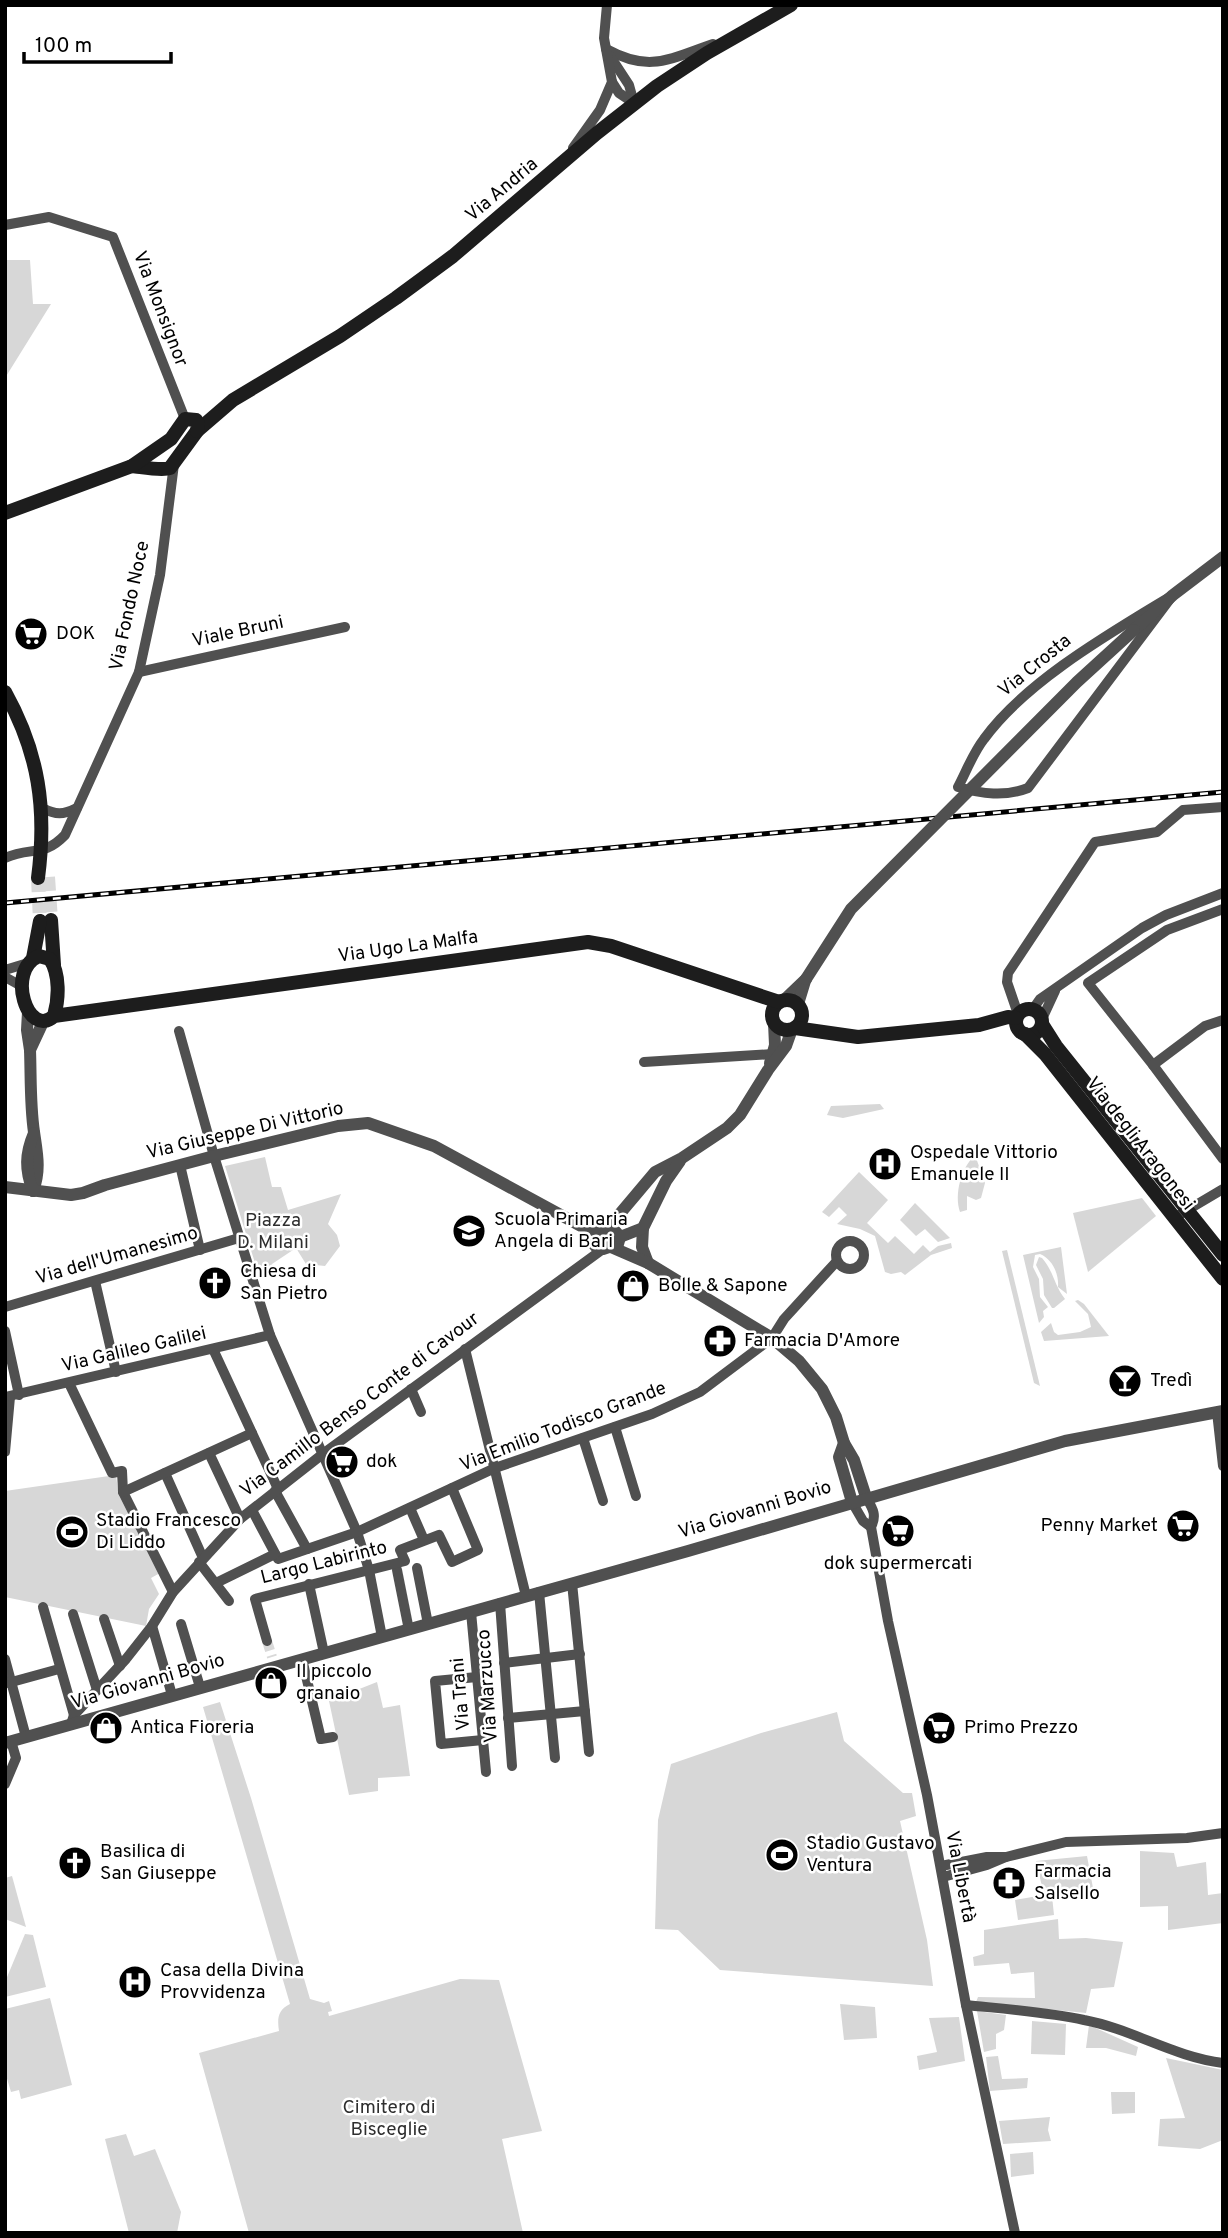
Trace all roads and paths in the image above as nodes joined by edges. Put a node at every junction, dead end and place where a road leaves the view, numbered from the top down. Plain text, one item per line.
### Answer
1 (607, 5) edge
2 (791, 5) edge
3 (732, 38) junction
4 (606, 49) junction
5 (611, 82) junction
6 (634, 103) junction
7 (561, 165) junction
8 (5, 225) edge
9 (233, 400) junction
10 (187, 418) junction
11 (197, 431) junction
12 (152, 450) junction
13 (174, 464) junction
14 (132, 466) junction
15 (156, 467) junction
16 (5, 513) edge
17 (1223, 557) edge
18 (1173, 595) junction
19 (345, 626) dead end
20 (139, 672) junction
21 (5, 692) edge
22 (1223, 807) edge
23 (42, 808) junction
24 (77, 808) junction
25 (41, 851) junction
26 (5, 858) edge
27 (43, 877) tunnel mouth
28 (1223, 893) edge
29 (1223, 909) edge
30 (31, 960) junction
31 (54, 965) junction
32 (5, 970) edge
33 (5, 977) edge
34 (735, 986) junction
35 (23, 987) junction
36 (58, 993) junction
37 (790, 1005) junction
38 (28, 1012) junction
39 (81, 1012) junction
40 (1030, 1015) junction
41 (49, 1018) junction
42 (1223, 1020) edge
43 (773, 1021) junction
44 (979, 1025) junction
45 (793, 1029) junction
46 (179, 1031) dead end
47 (832, 1034) junction
48 (1023, 1034) junction
49 (30, 1050) junction
50 (773, 1054) junction
51 (644, 1062) dead end
52 (1153, 1065) junction
53 (768, 1070) junction
54 (214, 1157) junction
55 (682, 1158) junction
56 (1223, 1159) edge
57 (180, 1166) junction
58 (5, 1187) edge
59 (1223, 1189) edge
60 (33, 1191) junction
61 (1180, 1213) junction
62 (643, 1228) junction
63 (239, 1238) junction
64 (605, 1240) junction
65 (200, 1250) junction
66 (1223, 1255) edge
67 (644, 1260) junction
68 (837, 1261) dead end
69 (1223, 1279) edge
70 (95, 1281) junction
71 (5, 1307) edge
72 (5, 1331) edge
73 (270, 1335) junction
74 (772, 1338) junction
75 (214, 1349) junction
76 (465, 1349) junction
77 (116, 1372) junction
78 (69, 1383) junction
79 (411, 1389) junction
80 (11, 1396) edge
81 (1220, 1411) edge
82 (421, 1412) dead end
83 (615, 1427) junction
84 (252, 1433) junction
85 (583, 1438) junction
86 (844, 1443) junction
87 (5, 1452) edge
88 (209, 1452) junction
89 (324, 1453) junction
90 (1223, 1466) edge
91 (495, 1468) junction
92 (165, 1473) junction
93 (452, 1488) junction
94 (277, 1490) junction
95 (123, 1492) junction
96 (636, 1496) dead end
97 (866, 1497) junction
98 (603, 1500) dead end
99 (852, 1502) junction
100 (410, 1508) junction
101 (251, 1510) junction
102 (240, 1519) junction
103 (872, 1527) junction
104 (357, 1532) junction
105 (424, 1540) junction
106 (307, 1549) junction
107 (276, 1556) junction
108 (201, 1560) junction
109 (417, 1568) dead end
110 (369, 1570) junction
111 (397, 1570) dead end
112 (216, 1583) junction
113 (572, 1583) junction
114 (309, 1584) junction
115 (173, 1592) junction
116 (532, 1594) junction
117 (229, 1601) dead end
118 (500, 1603) junction
119 (43, 1607) dead end
120 (471, 1612) junction
121 (73, 1614) dead end
122 (104, 1619) dead end
123 (181, 1624) dead end
124 (428, 1624) junction
125 (152, 1626) junction
126 (409, 1630) junction
127 (382, 1637) junction
128 (267, 1641) tunnel mouth
129 (324, 1653) junction
130 (580, 1654) junction
131 (545, 1658) junction
132 (5, 1659) edge
133 (302, 1660) junction
134 (504, 1663) junction
135 (120, 1666) junction
136 (59, 1669) junction
137 (477, 1677) junction
138 (8, 1683) edge
139 (200, 1687) junction
140 (97, 1690) junction
141 (172, 1695) junction
142 (585, 1711) junction
143 (551, 1714) junction
144 (508, 1718) junction
145 (73, 1719) junction
146 (26, 1737) junction
147 (333, 1737) dead end
148 (483, 1740) junction
149 (8, 1742) edge
150 (590, 1752) dead end
151 (555, 1758) dead end
152 (512, 1766) dead end
153 (486, 1772) dead end
154 (5, 1784) edge
155 (1223, 1833) edge
156 (942, 1871) junction
157 (967, 2005) junction
158 (1223, 2063) edge
159 (1015, 2233) edge

1 - 4 street
2 - 3 main road, Via Andria
3 - 4 street
3 - 6 main road, Via Andria
4 - 5 street
4 - 6 street
5 - 6 street
5 - 7 street
6 - 7 main road, Via Andria
7 - 9 main road, Via Andria
8 - 10 street, Via Monsignor
9 - 10 main road, Via Andria
9 - 11 main road, Via Andria
10 - 11 main road
10 - 12 main road
11 - 13 main road, Via Fondo Noce
12 - 14 main road
12 - 15 main road
13 - 15 main road
13 - 20 street, Via Fondo Noce
14 - 15 main road
14 - 16 main road
17 - 18 street, Via Crosta
18 - 18 street, Via Crosta
18 - 37 street, Via Crosta, bridge
19 - 20 street, Viale Bruni
20 - 24 street, Via Fondo Noce
21 - 23 main road
22 - 40 street
23 - 24 street
23 - 25 main road
24 - 25 street, Via Fondo Noce
25 - 26 street
25 - 27 main road
28 - 40 street
29 - 52 street
30 - 31 main road
30 - 31 main road
30 - 32 street
30 - 35 main road
31 - 36 main road
33 - 35 street
34 - 37 main road, Via Ugo La Malfa
34 - 39 main road, Via Ugo La Malfa
34 - 43 main road
35 - 38 main road
36 - 39 main road
36 - 41 main road
37 - 43 main road
37 - 45 main road
37 - 47 main road, Via Ugo La Malfa
38 - 41 main road
38 - 49 street
39 - 41 main road, Via Ugo La Malfa
40 - 44 main road
40 - 48 main road
40 - 48 main road
40 - 61 main road, Via degli Aragonesi
41 - 49 street
42 - 52 street
43 - 45 main road
43 - 50 street
44 - 47 main road
44 - 48 main road
45 - 47 main road
45 - 53 street
46 - 54 street
48 - 61 main road, Via degli Aragonesi
49 - 60 street
50 - 51 street
50 - 53 street
52 - 56 street
53 - 55 street, Via Camillo Benso Conte di Cavour
54 - 57 street, Via Giuseppe Di Vittorio
54 - 63 street
54 - 64 street, Via Giuseppe Di Vittorio
55 - 62 street, Via Camillo Benso Conte di Cavour
55 - 64 street, Via Camillo Benso Conte di Cavour
57 - 60 street, Via Giuseppe Di Vittorio
57 - 65 street
58 - 60 street, Via Giuseppe Di Vittorio
59 - 61 street
61 - 66 main road, Via degli Aragonesi
61 - 69 main road, Via degli Aragonesi
62 - 64 street
62 - 67 street
63 - 65 street, Via dell'Umanesimo
63 - 73 street
64 - 67 street, Via Giuseppe Di Vittorio
64 - 76 street, Via Camillo Benso Conte di Cavour
65 - 70 street, Via dell'Umanesimo
67 - 74 street, Via Giuseppe Di Vittorio
68 - 74 street, Via Emilio Todisco Grande
70 - 71 street, Via dell'Umanesimo
70 - 77 street
72 - 80 street
73 - 75 street, Via Galileo Galilei
73 - 89 street
74 - 83 street, Via Emilio Todisco Grande
74 - 86 street, Via Giuseppe Di Vittorio
75 - 77 street, Via Galileo Galilei
75 - 84 street
76 - 79 street, Via Camillo Benso Conte di Cavour
76 - 91 street
77 - 78 street, Via Galileo Galilei
78 - 80 street, Via Galileo Galilei
78 - 95 street
79 - 82 street
79 - 89 street, Via Camillo Benso Conte di Cavour
80 - 87 street
81 - 90 street
81 - 97 street, Via Giovanni Bovio
83 - 85 street, Via Emilio Todisco Grande
83 - 96 street
84 - 88 street
84 - 94 street
85 - 91 street, Via Emilio Todisco Grande
85 - 98 street
86 - 97 street, Via Giuseppe Di Vittorio
86 - 99 street, Via Giuseppe Di Vittorio
88 - 92 street
88 - 102 street
89 - 94 street, Via Camillo Benso Conte di Cavour
89 - 104 street
91 - 93 street, Via Emilio Todisco Grande
91 - 116 street
92 - 95 street
92 - 108 street
93 - 100 street, Via Emilio Todisco Grande
93 - 105 street
94 - 101 street, Via Camillo Benso Conte di Cavour
94 - 106 street
95 - 115 street
97 - 99 street, Via Giovanni Bovio
97 - 103 street, Via Libertà
99 - 103 street, Via Libertà
99 - 113 street, Via Giovanni Bovio
100 - 104 street, Via Emilio Todisco Grande
100 - 105 street
101 - 102 street, Via Camillo Benso Conte di Cavour
101 - 107 street
102 - 108 street, Via Camillo Benso Conte di Cavour
103 - 156 street, Via Libertà
104 - 106 street, Via Emilio Todisco Grande
104 - 110 street
105 - 110 street, Largo Labirinto
106 - 107 street, Via Emilio Todisco Grande
107 - 112 street, Via Emilio Todisco Grande
108 - 112 street
108 - 115 street, Via Camillo Benso Conte di Cavour
109 - 124 street
110 - 114 street, Largo Labirinto
110 - 127 street
111 - 126 street
112 - 117 street
113 - 116 street, Via Giovanni Bovio
113 - 130 street
114 - 128 street, Largo Labirinto
114 - 129 street
115 - 125 street, Via Camillo Benso Conte di Cavour
116 - 118 street, Via Giovanni Bovio
116 - 131 street
118 - 120 street, Via Giovanni Bovio
118 - 134 street, Via Marzucco
119 - 136 street
120 - 124 street, Via Giovanni Bovio
120 - 137 street, Via Trani
121 - 140 street
122 - 135 street
123 - 139 street
124 - 126 street, Via Giovanni Bovio
125 - 135 street, Via Camillo Benso Conte di Cavour
125 - 141 street
126 - 127 street, Via Giovanni Bovio
127 - 129 street, Via Giovanni Bovio
129 - 133 street, Via Giovanni Bovio
130 - 131 street
130 - 142 street
131 - 134 street
131 - 143 street
132 - 138 street
133 - 139 street, Via Giovanni Bovio
133 - 147 street
134 - 144 street, Via Marzucco
135 - 140 street, Via Camillo Benso Conte di Cavour
136 - 138 street
136 - 145 street
137 - 148 street, Via Trani
137 - 148 street
138 - 146 street
139 - 141 street, Via Giovanni Bovio
140 - 145 street, Via Camillo Benso Conte di Cavour
141 - 145 street, Via Giovanni Bovio
142 - 143 street
142 - 150 street
143 - 144 street
143 - 151 street
144 - 152 street, Via Marzucco
145 - 146 street, Via Giovanni Bovio
146 - 149 street, Via Giovanni Bovio
148 - 153 street, Via Trani
149 - 154 street
155 - 156 street
156 - 157 street, Via Libertà
157 - 158 street
157 - 159 street, Via Libertà

